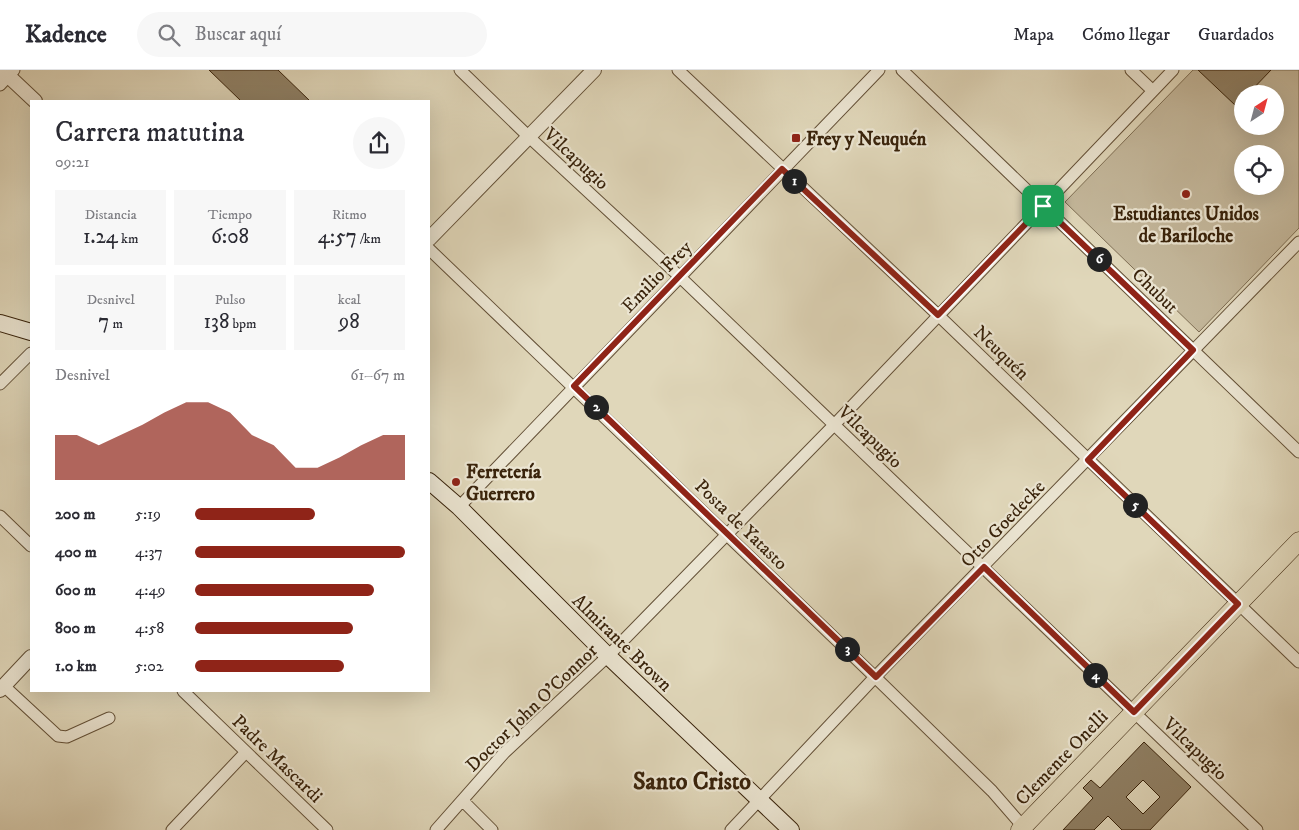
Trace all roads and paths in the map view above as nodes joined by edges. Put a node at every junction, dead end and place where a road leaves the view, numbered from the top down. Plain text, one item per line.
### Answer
1 (460, 70) edge
2 (594, 70) edge
3 (678, 70) edge
4 (879, 70) edge
5 (902, 70) edge
6 (1131, 70) edge
7 (1173, 70) edge
8 (6, 75) edge
9 (1153, 91) junction
10 (33, 100) edge
11 (528, 136) junction
12 (782, 169) junction
13 (1043, 206) junction
14 (430, 238) edge
15 (1299, 242) edge
16 (430, 250) edge
17 (679, 276) junction
18 (938, 315) junction
19 (0, 323) edge
20 (30, 332) edge
21 (1193, 350) junction
22 (30, 354) edge
23 (0, 384) edge
24 (574, 386) junction
25 (834, 426) junction
26 (1299, 452) edge
27 (1088, 460) junction
28 (430, 482) edge
29 (459, 508) junction
30 (0, 516) edge
31 (727, 534) junction
32 (1299, 541) edge
33 (30, 545) edge
34 (984, 567) junction
35 (1238, 604) junction
36 (608, 656) junction
37 (30, 658) edge
38 (1299, 662) edge
39 (876, 677) junction
40 (2, 688) edge
41 (184, 692) edge
42 (1134, 712) junction
43 (109, 718) dead end
44 (246, 752) junction
45 (759, 800) junction
46 (463, 801) junction
47 (1023, 829) edge
48 (172, 830) edge
49 (327, 830) edge
50 (436, 830) edge
51 (492, 830) edge
52 (731, 830) edge
53 (792, 830) edge
54 (1257, 830) edge

1 - 11 street, Vilcapugio
2 - 11 street
3 - 12 street, Neuquén
4 - 12 street, Emilio Frey
5 - 13 street, Chubut
6 - 9 street
7 - 9 street, Doctor John O'Connor
8 - 10 street
9 - 13 street, Doctor John O'Connor
11 - 14 street
11 - 17 street, Vilcapugio
12 - 17 street, Emilio Frey
12 - 18 street, Neuquén
13 - 18 street, Doctor John O'Connor
13 - 21 street, Chubut
15 - 21 street, Otto Goedecke
16 - 24 street, Posta de Yatasto
17 - 24 street, Emilio Frey
17 - 25 street, Vilcapugio
18 - 25 street, Doctor John O'Connor
18 - 27 street, Neuquén
19 - 20 main road
21 - 26 street, Chubut
21 - 27 street, Otto Goedecke
22 - 23 street
24 - 29 street, Emilio Frey
24 - 31 street, Posta de Yatasto
25 - 31 street, Doctor John O'Connor
25 - 34 street, Vilcapugio
27 - 34 street, Otto Goedecke
27 - 35 street, Neuquén
28 - 29 main road, Almirante Brown
29 - 36 main road, Almirante Brown
30 - 33 street
31 - 36 street, Doctor John O'Connor
31 - 39 street, Posta de Yatasto
32 - 35 main road, Clemente Onelli
34 - 39 street, Otto Goedecke
34 - 42 street, Vilcapugio
35 - 38 street, Neuquén
35 - 42 main road, Clemente Onelli
36 - 45 main road, Almirante Brown
36 - 46 street, Doctor John O'Connor
37 - 40 street
39 - 45 street, Otto Goedecke
39 - 47 street, Posta de Yatasto
40 - 43 street
41 - 44 street, Padre Mascardi
42 - 47 main road, Clemente Onelli
42 - 54 street, Vilcapugio
44 - 48 street
44 - 49 street, Padre Mascardi
45 - 52 street, Otto Goedecke
45 - 53 main road, Almirante Brown
46 - 50 street, Doctor John O'Connor
46 - 51 street

